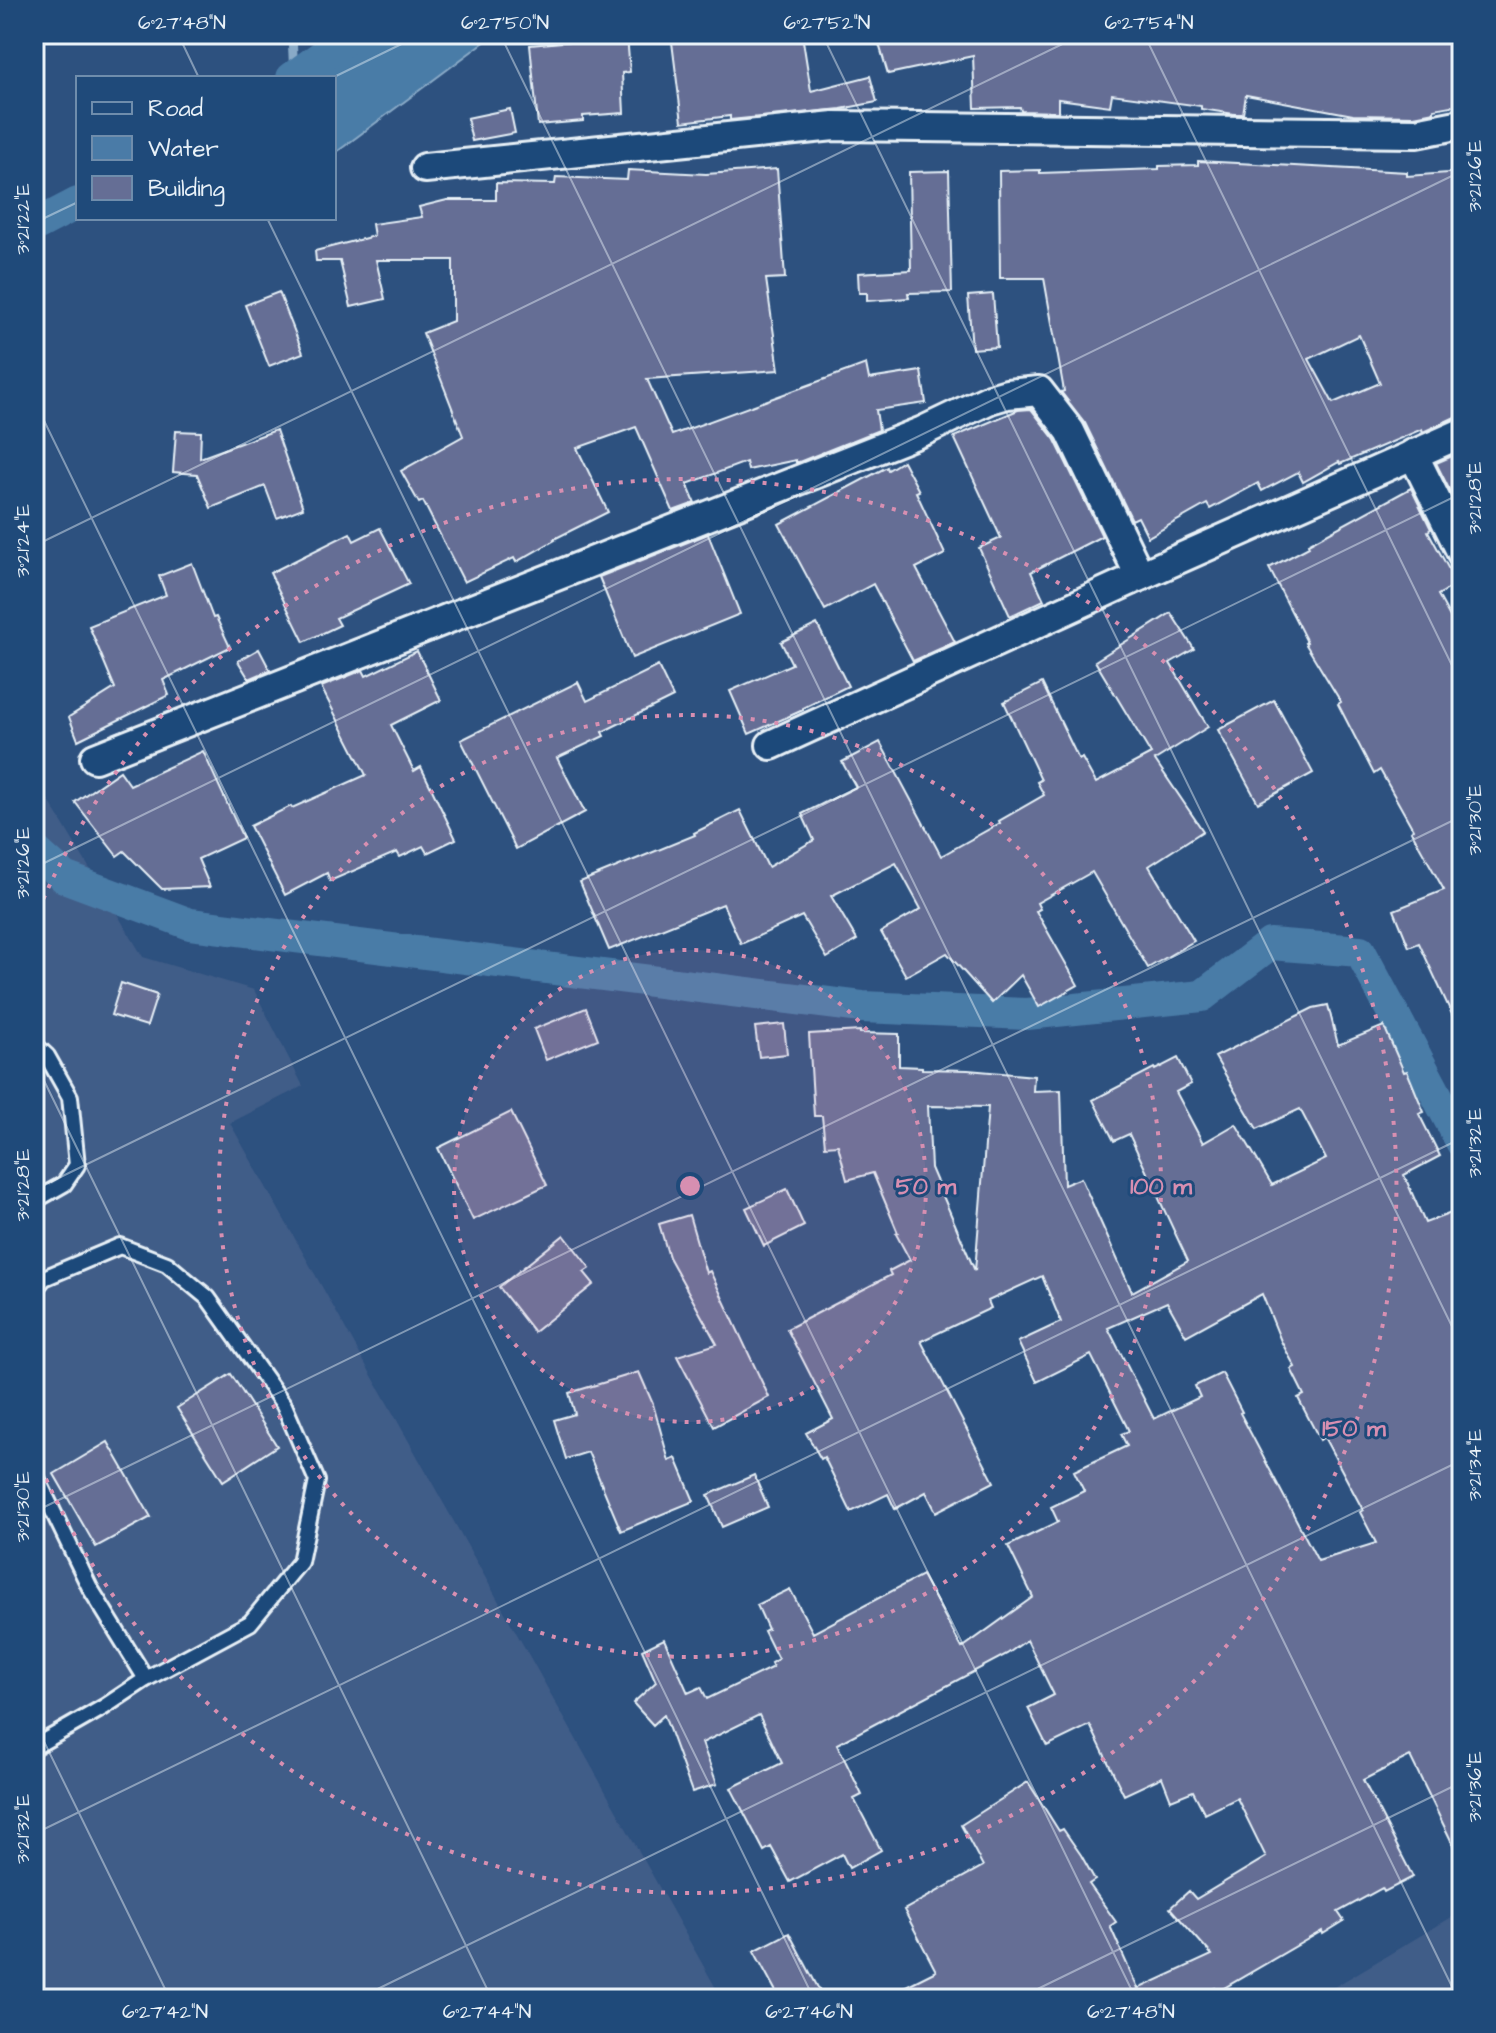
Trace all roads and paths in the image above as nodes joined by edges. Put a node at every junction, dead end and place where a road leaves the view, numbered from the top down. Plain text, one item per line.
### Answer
1 (1462, 124) edge
2 (425, 168) dead end
3 (1462, 433) edge
4 (1413, 454) junction
5 (1462, 553) edge
6 (1140, 576) junction
7 (771, 745) dead end
8 (95, 758) dead end
9 (34, 1044) edge
10 (34, 1201) edge
11 (34, 1290) edge
12 (34, 1472) edge
13 (146, 1679) junction
14 (34, 1747) edge

1 - 2 street
3 - 4 street
4 - 5 street
4 - 6 street
6 - 7 street
6 - 8 street
9 - 10 lane
11 - 13 lane
12 - 13 lane
13 - 14 lane

